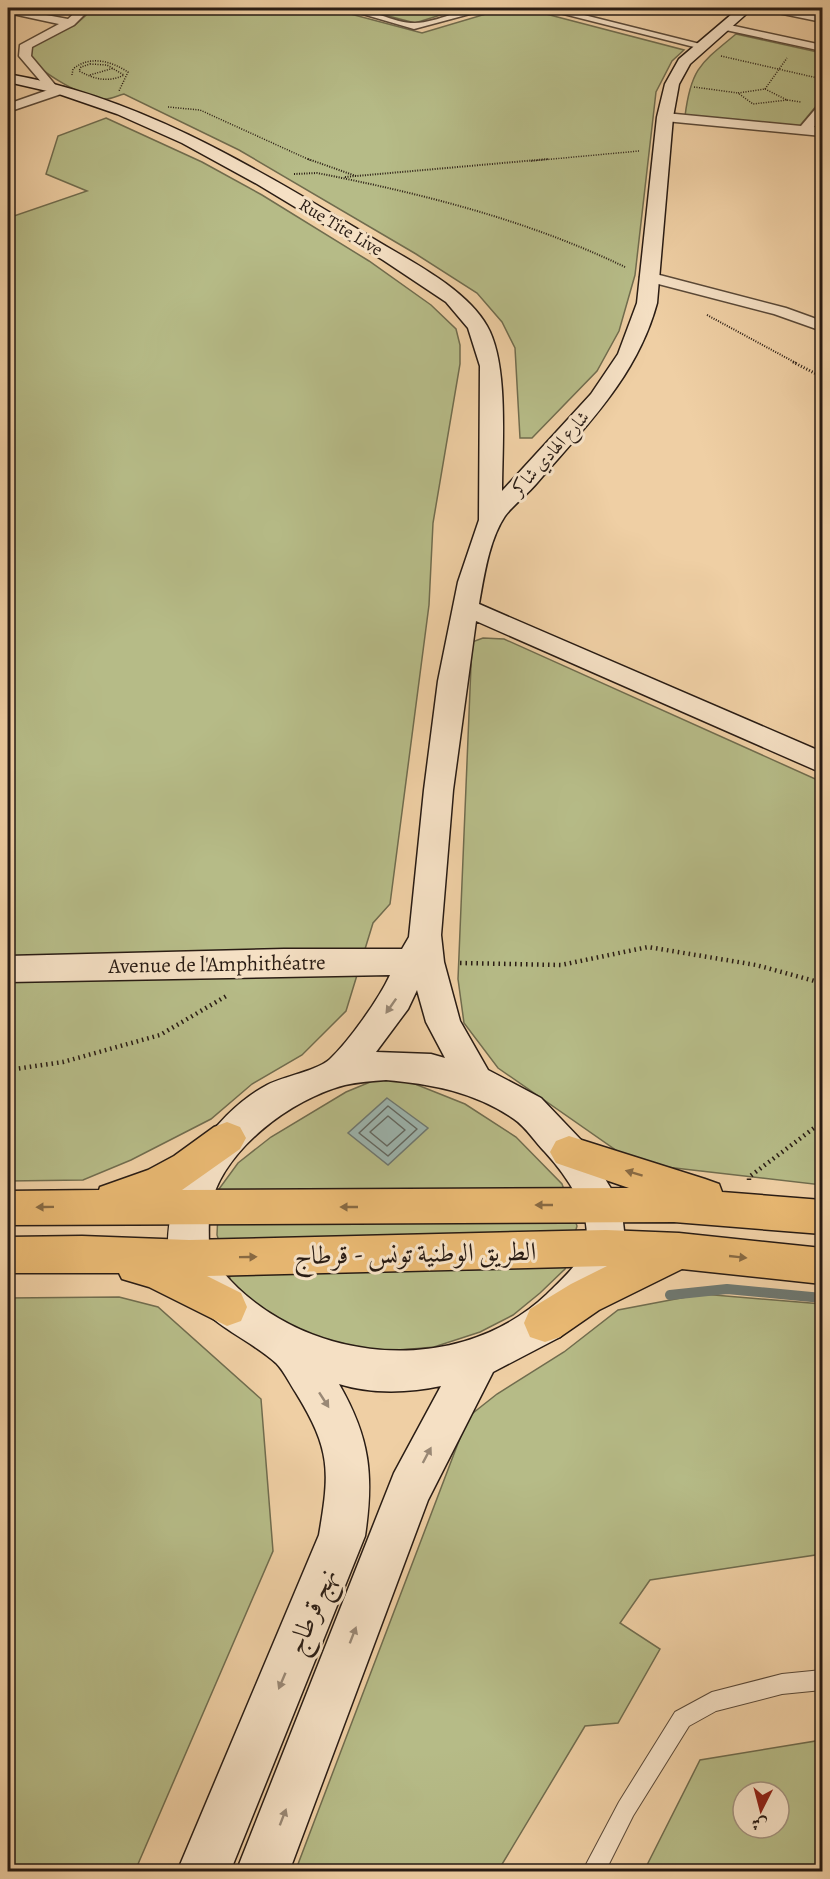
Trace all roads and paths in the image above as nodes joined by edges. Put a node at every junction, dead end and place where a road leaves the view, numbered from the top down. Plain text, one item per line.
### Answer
1 (86, 8) edge
2 (347, 8) edge
3 (487, 8) edge
4 (545, 8) edge
5 (587, 8) edge
6 (747, 8) edge
7 (8, 10) edge
8 (571, 14) junction
9 (822, 19) edge
10 (70, 23) junction
11 (725, 27) junction
12 (799, 43) junction
13 (822, 48) edge
14 (699, 49) junction
15 (779, 69) junction
16 (8, 78) edge
17 (95, 78) joint
18 (822, 79) edge
19 (672, 84) junction
20 (62, 86) junction
21 (765, 88) junction
22 (738, 93) junction
23 (122, 103) junction
24 (8, 108) edge
25 (822, 109) edge
26 (665, 117) junction
27 (805, 130) junction
28 (822, 132) edge
29 (662, 152) junction
30 (356, 176) junction
31 (338, 177) junction
32 (263, 180) junction
33 (367, 183) junction
34 (648, 278) junction
35 (705, 314) dead end
36 (822, 326) edge
37 (822, 377) edge
38 (491, 520) junction
39 (465, 607) junction
40 (822, 763) edge
41 (422, 953) junction
42 (8, 969) edge
43 (822, 983) edge
44 (232, 992) dead end
45 (8, 1070) edge
46 (341, 1071) junction
47 (475, 1081) junction
48 (822, 1122) edge
49 (227, 1138) junction
50 (568, 1152) junction
51 (602, 1205) junction
52 (82, 1207) junction
53 (8, 1208) edge
54 (191, 1208) junction
55 (749, 1210) junction
56 (822, 1217) edge
57 (606, 1248) junction
58 (679, 1251) junction
59 (81, 1254) junction
60 (8, 1255) edge
61 (189, 1258) junction
62 (822, 1266) edge
63 (227, 1307) junction
64 (545, 1323) junction
65 (292, 1350) junction
66 (478, 1358) junction
67 (822, 1680) edge
68 (203, 1872) edge
69 (262, 1872) edge
70 (593, 1872) edge

1 - 10 street
2 - 3 street
4 - 8 street
5 - 8 street
6 - 9 street
6 - 11 street, شارع الهادي شاكر
7 - 10 street
8 - 14 street
10 - 20 street
11 - 12 street
11 - 14 street, شارع الهادي شاكر
12 - 13 street
12 - 15 path
14 - 15 path
14 - 19 street, شارع الهادي شاكر
15 - 18 path
15 - 21 path
16 - 20 street, Rue Tite Live
17 - 17 path
19 - 22 path
19 - 26 street, شارع الهادي شاكر
20 - 23 street, Rue Tite Live
20 - 23 path
20 - 24 street
21 - 22 path
21 - 22 path
23 - 30 path
23 - 32 street, Rue Tite Live
25 - 27 street
26 - 27 street
26 - 29 street, شارع الهادي شاكر
27 - 28 street
29 - 30 path
29 - 34 street, شارع الهادي شاكر
30 - 31 path
30 - 33 path
31 - 32 path
31 - 33 path
32 - 38 street, Rue Tite Live
33 - 34 path
34 - 36 street
34 - 38 street, شارع الهادي شاكر
35 - 37 path
38 - 39 street, شارع الهادي شاكر
39 - 40 street
39 - 41 street, شارع الهادي شاكر
41 - 42 street, Avenue de l'Amphithéatre
41 - 43 path
41 -> 46 street
41 - 47 street
44 - 45 path
46 - 47 street
46 - 49 street
47 - 50 street
48 - 55 path
49 - 52 highway
49 - 54 street
50 - 51 street
55 -> 50 highway
51 -> 54 highway, الطريق الوطنية تونس - قرطاج
51 - 55 highway, الطريق الوطنية تونس - قرطاج
51 - 57 street
52 -> 53 highway, الطريق الوطنية تونس - قرطاج
52 - 54 highway, الطريق الوطنية تونس - قرطاج
54 - 61 street
55 - 56 highway, الطريق الوطنية تونس - قرطاج
57 - 58 highway, الطريق الوطنية تونس - قرطاج
61 -> 57 highway, الطريق الوطنية تونس - قرطاج
57 - 64 street
58 -> 62 highway, الطريق الوطنية تونس - قرطاج
58 - 64 highway
59 - 60 highway, الطريق الوطنية تونس - قرطاج
59 - 61 highway, الطريق الوطنية تونس - قرطاج
59 - 63 highway
61 - 63 street
63 - 65 street
64 - 66 street
65 - 66 street
65 -> 68 street, نهج قرطاج
69 -> 66 street, نهج قرطاج
67 - 70 lane

